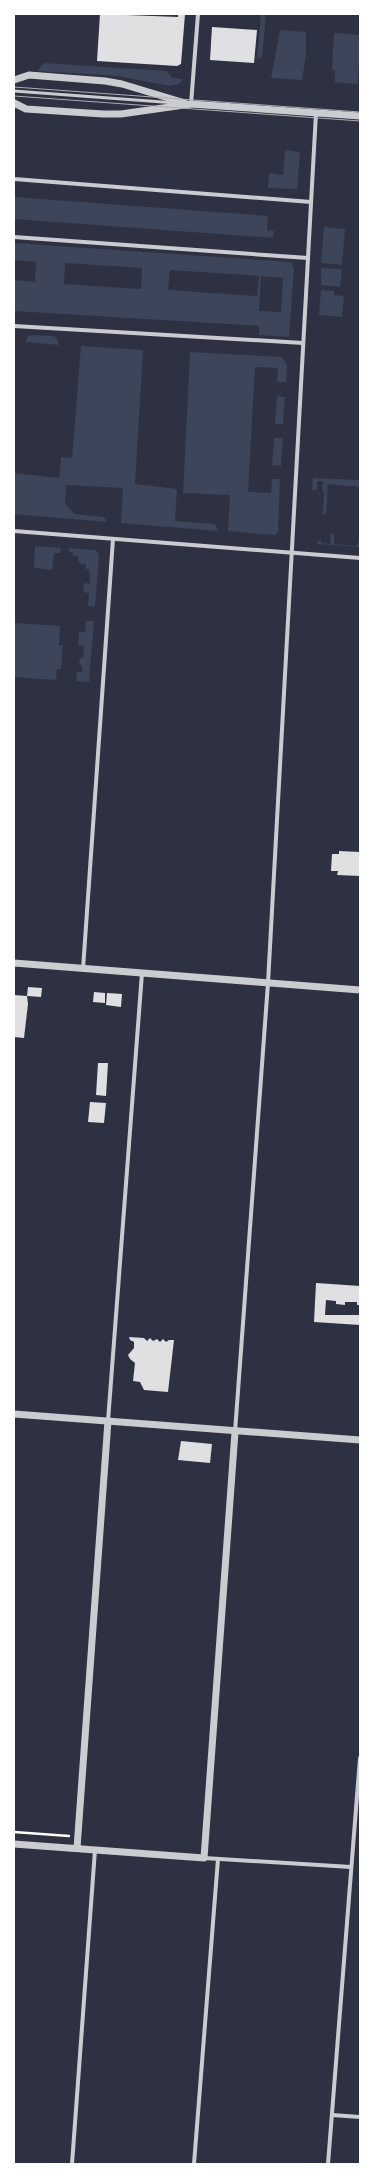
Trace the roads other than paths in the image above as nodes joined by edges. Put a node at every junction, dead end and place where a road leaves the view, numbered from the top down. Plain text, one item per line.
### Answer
1 (198, 14) edge
2 (14, 80) edge
3 (14, 91) edge
4 (14, 103) edge
5 (191, 104) junction
6 (316, 113) junction
7 (360, 116) edge
8 (14, 179) edge
9 (311, 202) junction
10 (14, 237) edge
11 (308, 258) junction
12 (14, 326) edge
13 (303, 343) junction
14 (14, 531) edge
15 (113, 539) junction
16 (292, 554) junction
17 (360, 558) edge
18 (14, 963) edge
19 (83, 969) junction
20 (142, 973) junction
21 (268, 982) junction
22 (360, 990) edge
23 (14, 1414) edge
24 (108, 1421) junction
25 (235, 1432) junction
26 (360, 1440) edge
27 (360, 1758) edge
28 (14, 1844) edge
29 (77, 1848) junction
30 (95, 1850) junction
31 (204, 1858) junction
32 (218, 1859) junction
33 (351, 1867) junction
34 (332, 2116) junction
35 (360, 2118) edge
36 (72, 2164) edge
37 (194, 2164) edge
38 (328, 2164) edge

1 - 5 street
2 - 5 street
3 - 5 lane
4 - 5 street
5 - 6 street
6 - 7 street
6 - 9 street
8 - 9 street
9 - 11 street
10 - 11 street
11 - 13 street
12 - 13 street
13 - 16 street
14 - 15 street
15 - 16 street
15 - 19 street
16 - 17 street
16 - 21 street
18 - 19 street
19 - 20 street
20 - 21 street
20 - 24 street
21 - 22 street
21 - 25 street
23 - 24 street
24 - 25 street
24 - 29 street
25 - 26 street
25 - 31 street
27 - 33 street
28 - 29 street
29 - 30 street
30 - 31 street
30 - 36 street
31 - 32 street
32 - 33 street
32 - 37 street
33 - 34 street
34 - 35 street
34 - 38 street

